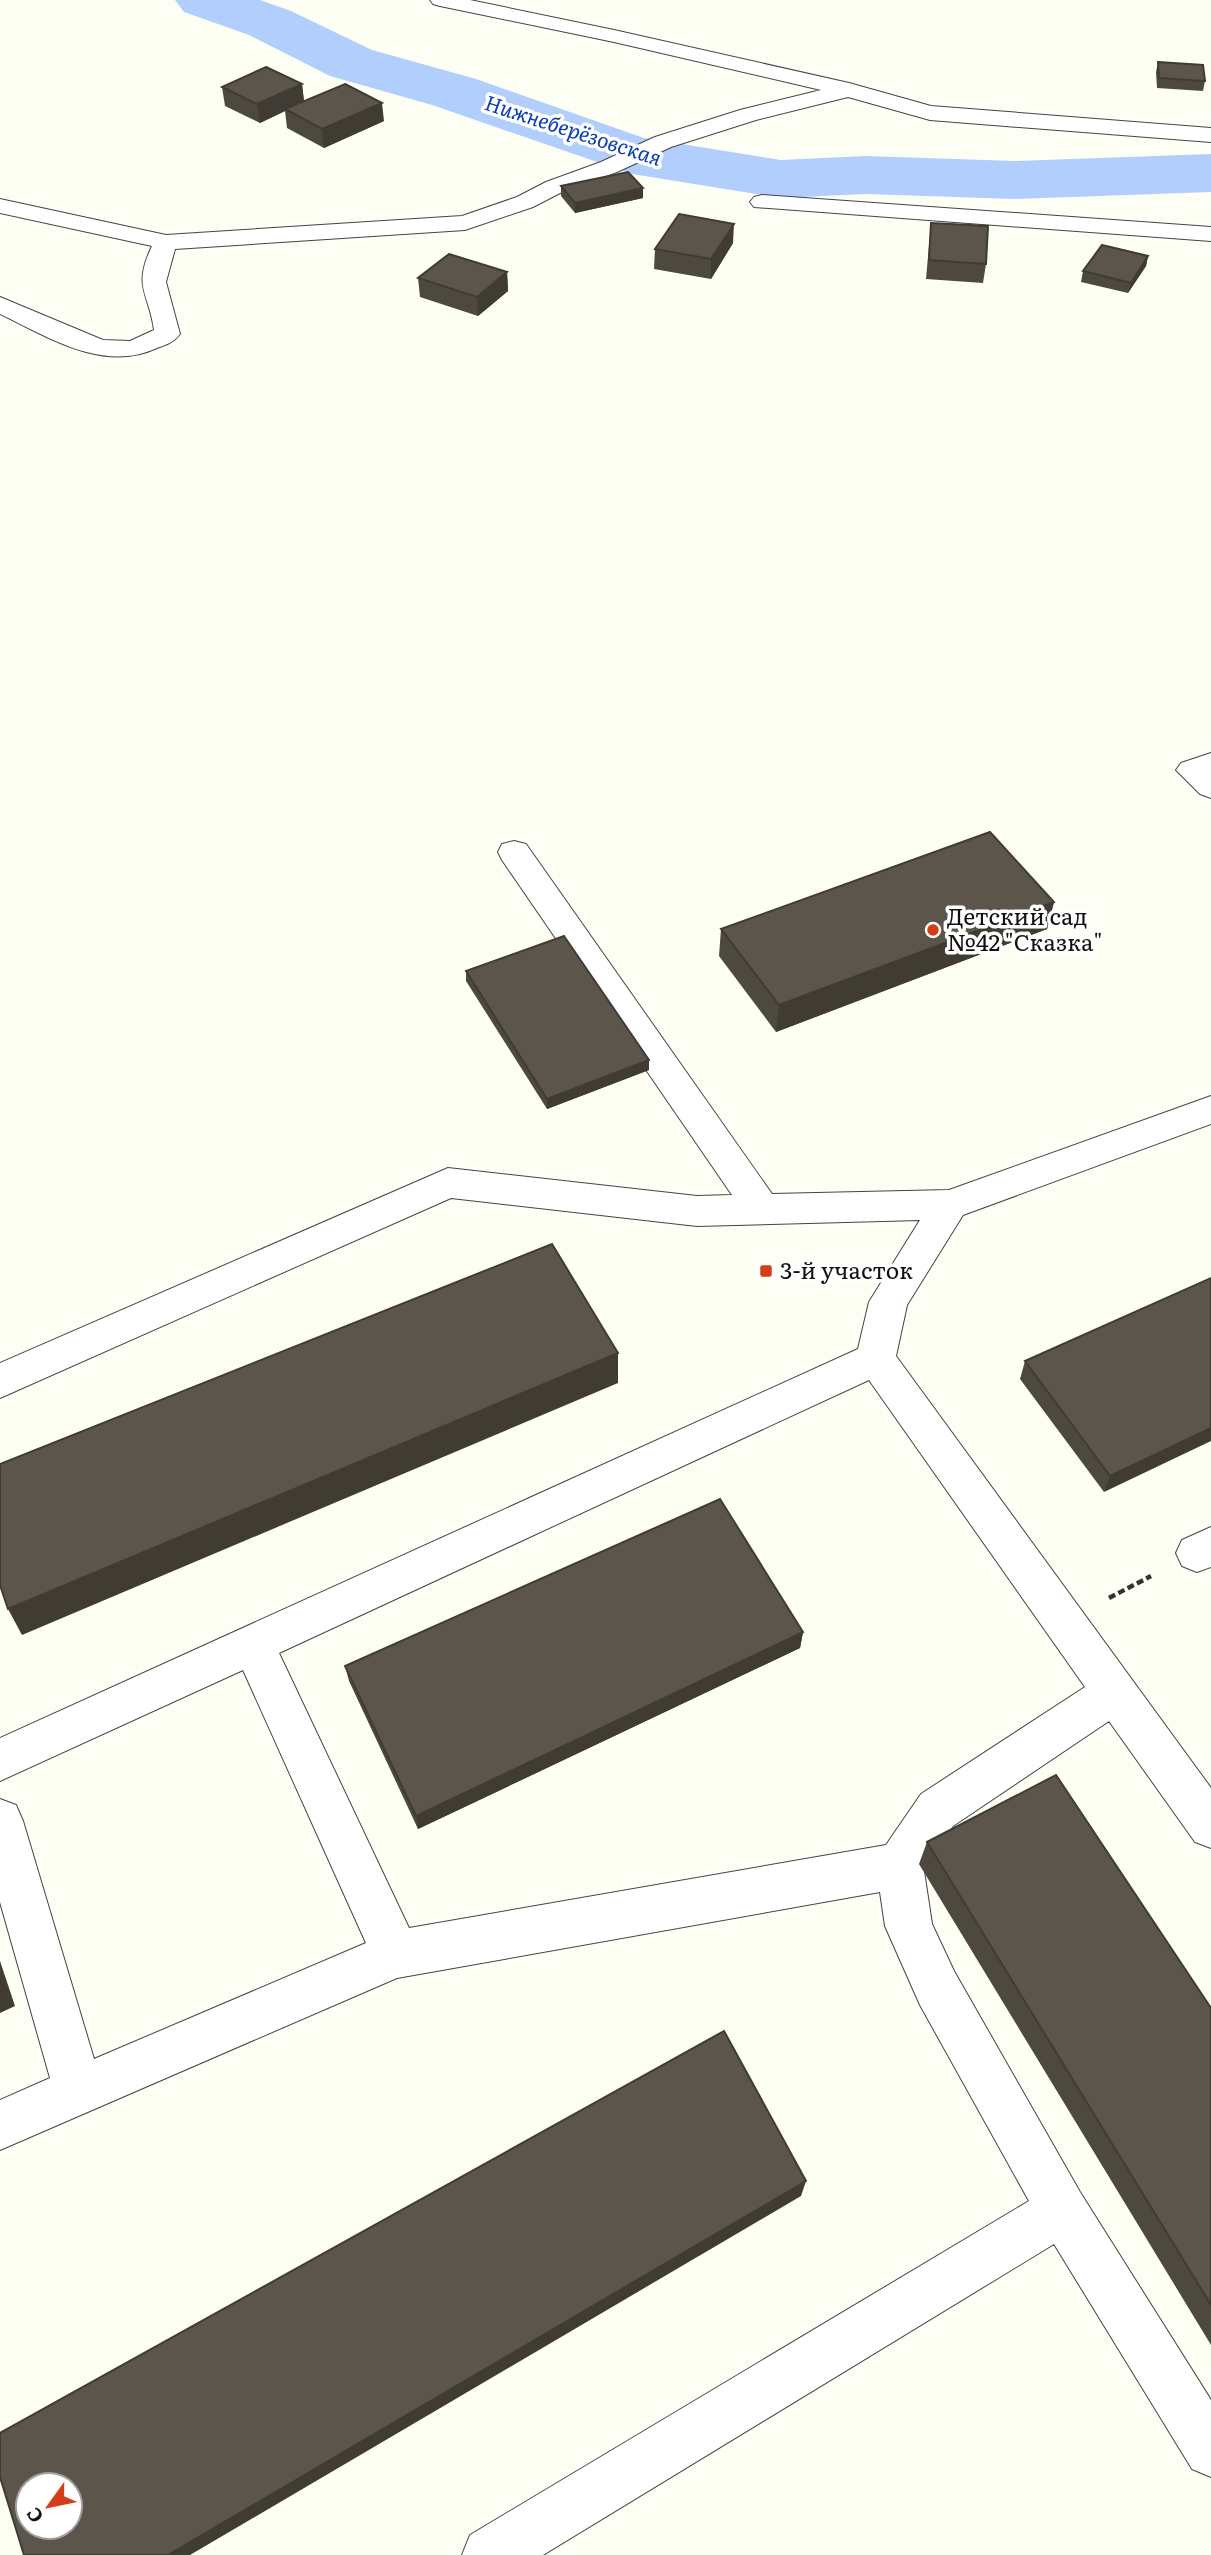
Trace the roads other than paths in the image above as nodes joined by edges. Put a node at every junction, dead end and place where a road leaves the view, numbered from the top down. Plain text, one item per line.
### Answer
1 (440, 0) edge
2 (849, 90) junction
3 (1211, 135) edge
4 (762, 202) dead end
5 (0, 206) edge
6 (1211, 234) edge
7 (166, 242) junction
8 (0, 304) edge
9 (1211, 763) edge
10 (1211, 788) edge
11 (514, 852) dead end
12 (1211, 1110) edge
13 (950, 1205) junction
14 (762, 1210) junction
15 (876, 1359) junction
16 (0, 1381) edge
17 (253, 1644) junction
18 (1116, 1691) junction
19 (0, 1760) edge
20 (0, 1821) edge
21 (1211, 1826) edge
22 (900, 1866) junction
23 (396, 1954) junction
24 (79, 2091) junction
25 (0, 2125) edge
26 (1062, 2210) junction
27 (1211, 2450) edge
28 (490, 2555) edge

1 - 2 street
2 - 3 street
2 - 7 street
4 - 6 street
5 - 7 street
7 - 8 street
9 - 10 street
11 - 14 street
12 - 13 street
13 - 14 street
13 - 15 street
14 - 16 street
15 - 17 street
15 - 18 street
17 - 19 street
17 - 23 street
18 - 21 street
18 - 22 street
20 - 24 street
22 - 23 street
22 - 26 street
23 - 24 street
24 - 25 street
26 - 27 street
26 - 28 street

